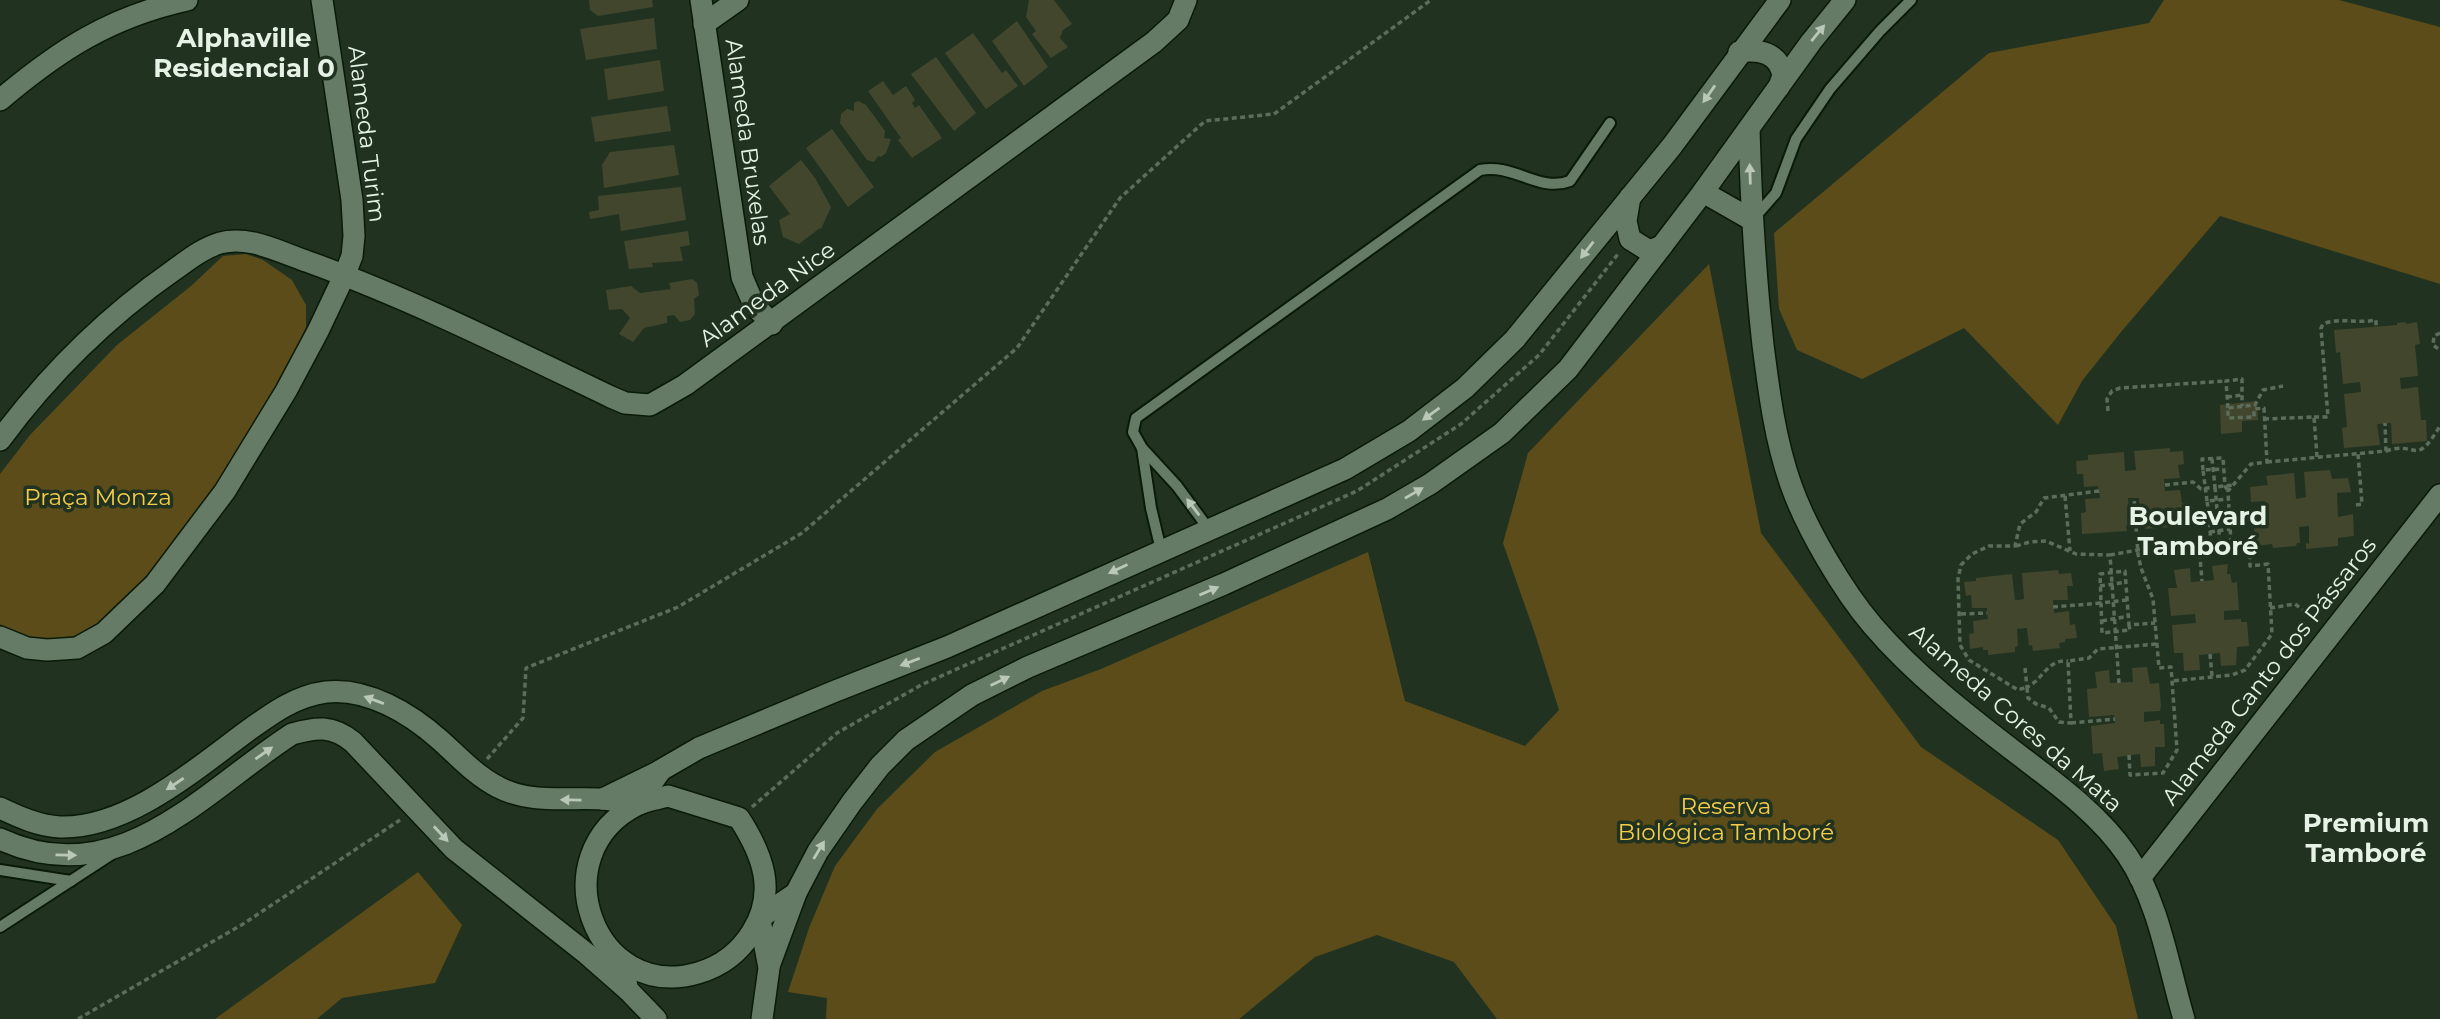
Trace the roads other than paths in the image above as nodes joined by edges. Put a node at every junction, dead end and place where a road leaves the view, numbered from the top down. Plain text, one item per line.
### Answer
1 (187, 0) edge
2 (322, 0) edge
3 (701, 0) edge
4 (738, 0) edge
5 (1780, 0) edge
6 (1845, 0) edge
7 (1911, 0) edge
8 (1182, 10) edge
9 (704, 24) junction
10 (1739, 52) junction
11 (1779, 87) junction
12 (0, 100) edge
13 (1611, 123) dead end
14 (1749, 129) junction
15 (1703, 192) junction
16 (1630, 197) junction
17 (1752, 220) junction
18 (1662, 246) junction
19 (345, 274) junction
20 (772, 324) junction
21 (0, 440) edge
22 (1142, 448) junction
23 (2440, 495) edge
24 (1208, 528) junction
25 (1161, 550) junction
26 (0, 637) edge
27 (662, 771) junction
28 (603, 799) junction
29 (640, 804) junction
30 (0, 808) edge
31 (0, 839) edge
32 (124, 846) junction
33 (0, 870) edge
34 (2140, 878) junction
35 (71, 881) junction
36 (796, 894) junction
37 (760, 919) junction
38 (0, 928) edge
39 (587, 954) junction
40 (619, 958) junction
41 (769, 968) junction
42 (628, 990) junction
43 (656, 1019) edge
44 (762, 1019) edge
45 (2185, 1019) edge

1 - 12 main road
2 - 19 main road, Alameda Turim
3 - 9 main road, Alameda Bruxelas
4 - 9 main road
5 - 10 main road
11 -> 6 main road
7 - 17 lane
8 - 20 main road, Alameda Nice
9 - 20 main road, Alameda Bruxelas
10 - 11 main road
10 -> 16 main road
11 - 14 main road
13 - 22 lane
14 - 15 main road
17 -> 14 main road, Alameda Cores da Mata
15 - 17 main road
15 - 18 main road
16 - 18 main road
16 -> 24 main road
17 - 34 main road, Alameda Cores da Mata
36 -> 18 main road
19 - 20 main road, Alameda Nice
19 - 21 main road
19 - 26 main road
24 -> 22 lane
22 - 25 lane
23 - 34 main road, Alameda Canto dos Pássaros
24 - 25 main road
25 -> 27 main road
27 - 28 main road
27 - 29 main road
28 - 29 main road
28 -> 30 main road
29 - 37 main road
29 - 40 main road
31 -> 32 main road
32 - 35 lane
32 -> 39 main road
33 - 35 lane
34 - 45 main road, Alameda Cores da Mata
35 - 38 lane
36 - 37 main road
36 - 41 main road
37 - 40 main road
37 - 41 main road
39 - 40 main road
39 - 42 main road
40 - 42 main road
41 - 44 main road
42 - 43 main road

